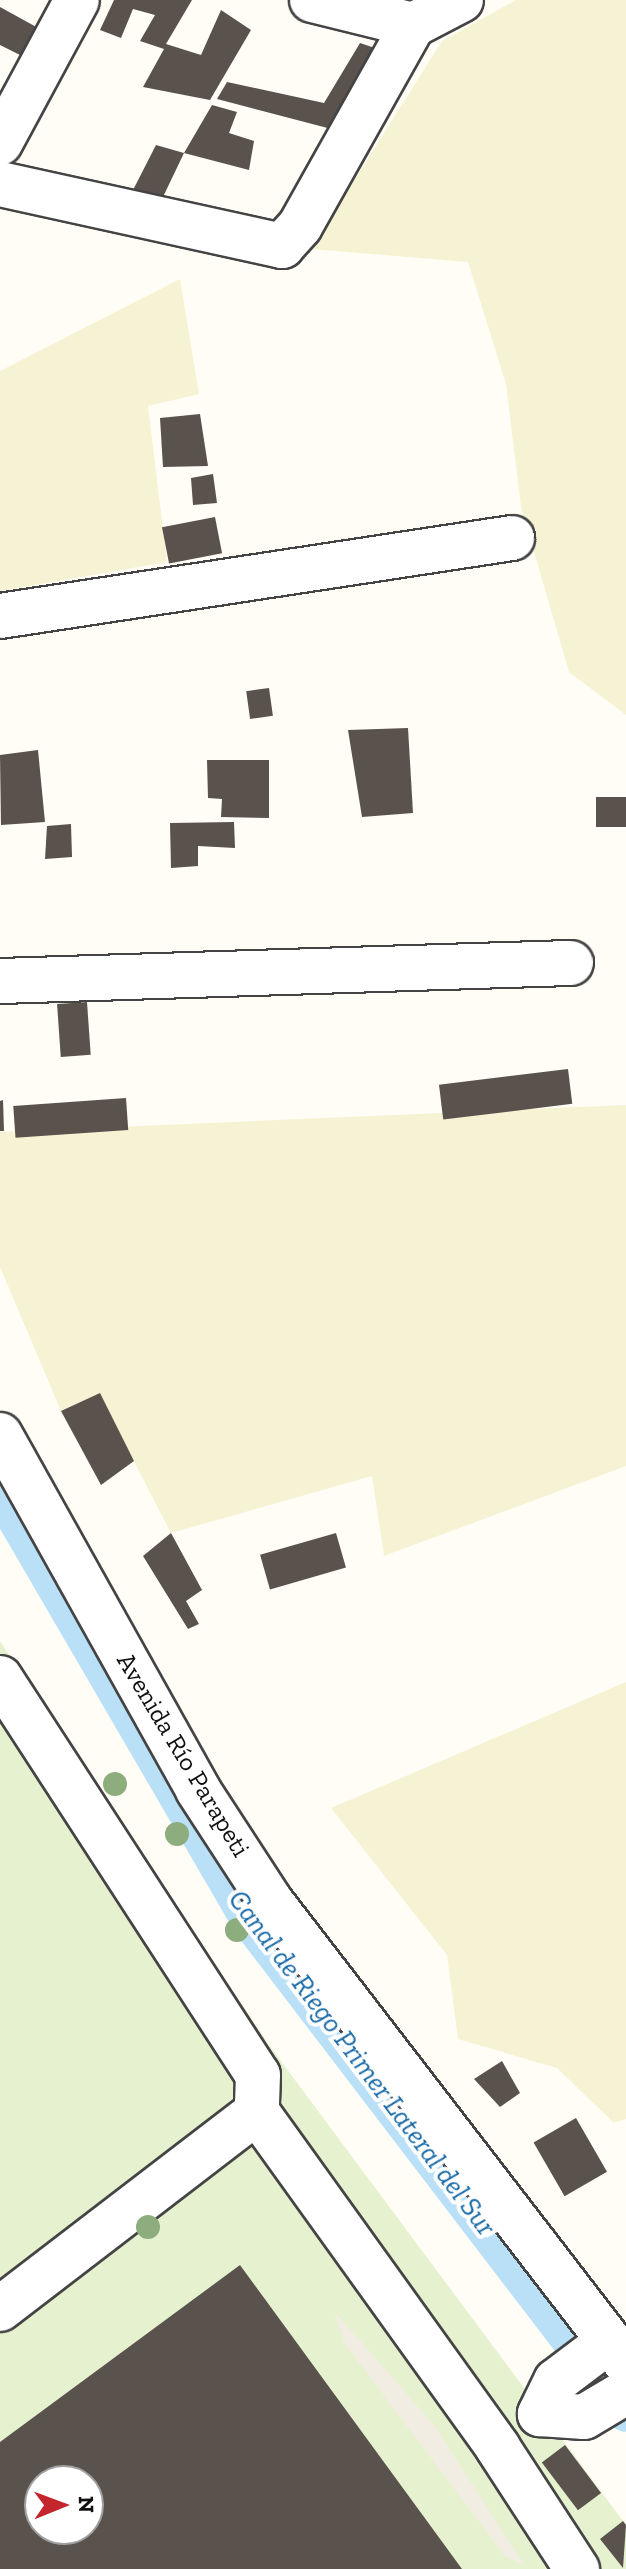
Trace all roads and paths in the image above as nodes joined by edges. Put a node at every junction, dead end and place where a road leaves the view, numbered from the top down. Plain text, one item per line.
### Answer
1 (77, 0) edge
2 (312, 0) edge
3 (461, 0) edge
4 (413, 25) junction
5 (0, 143) edge
6 (0, 184) edge
7 (512, 538) dead end
8 (0, 616) edge
9 (571, 963) dead end
10 (0, 981) edge
11 (0, 1435) edge
12 (0, 1678) edge
13 (257, 2112) junction
14 (0, 2309) edge
15 (618, 2352) edge
16 (626, 2392) edge
17 (540, 2414) junction
18 (498, 2448) junction
19 (577, 2569) edge

1 - 5 street
2 - 4 street
3 - 4 street
4 - 6 street
7 - 8 street
9 - 10 street
11 - 15 street, Avenida Río Parapeti
12 - 13 street
13 - 14 street
13 - 18 street
15 - 17 street
16 - 17 street
17 - 18 street
18 - 19 street

